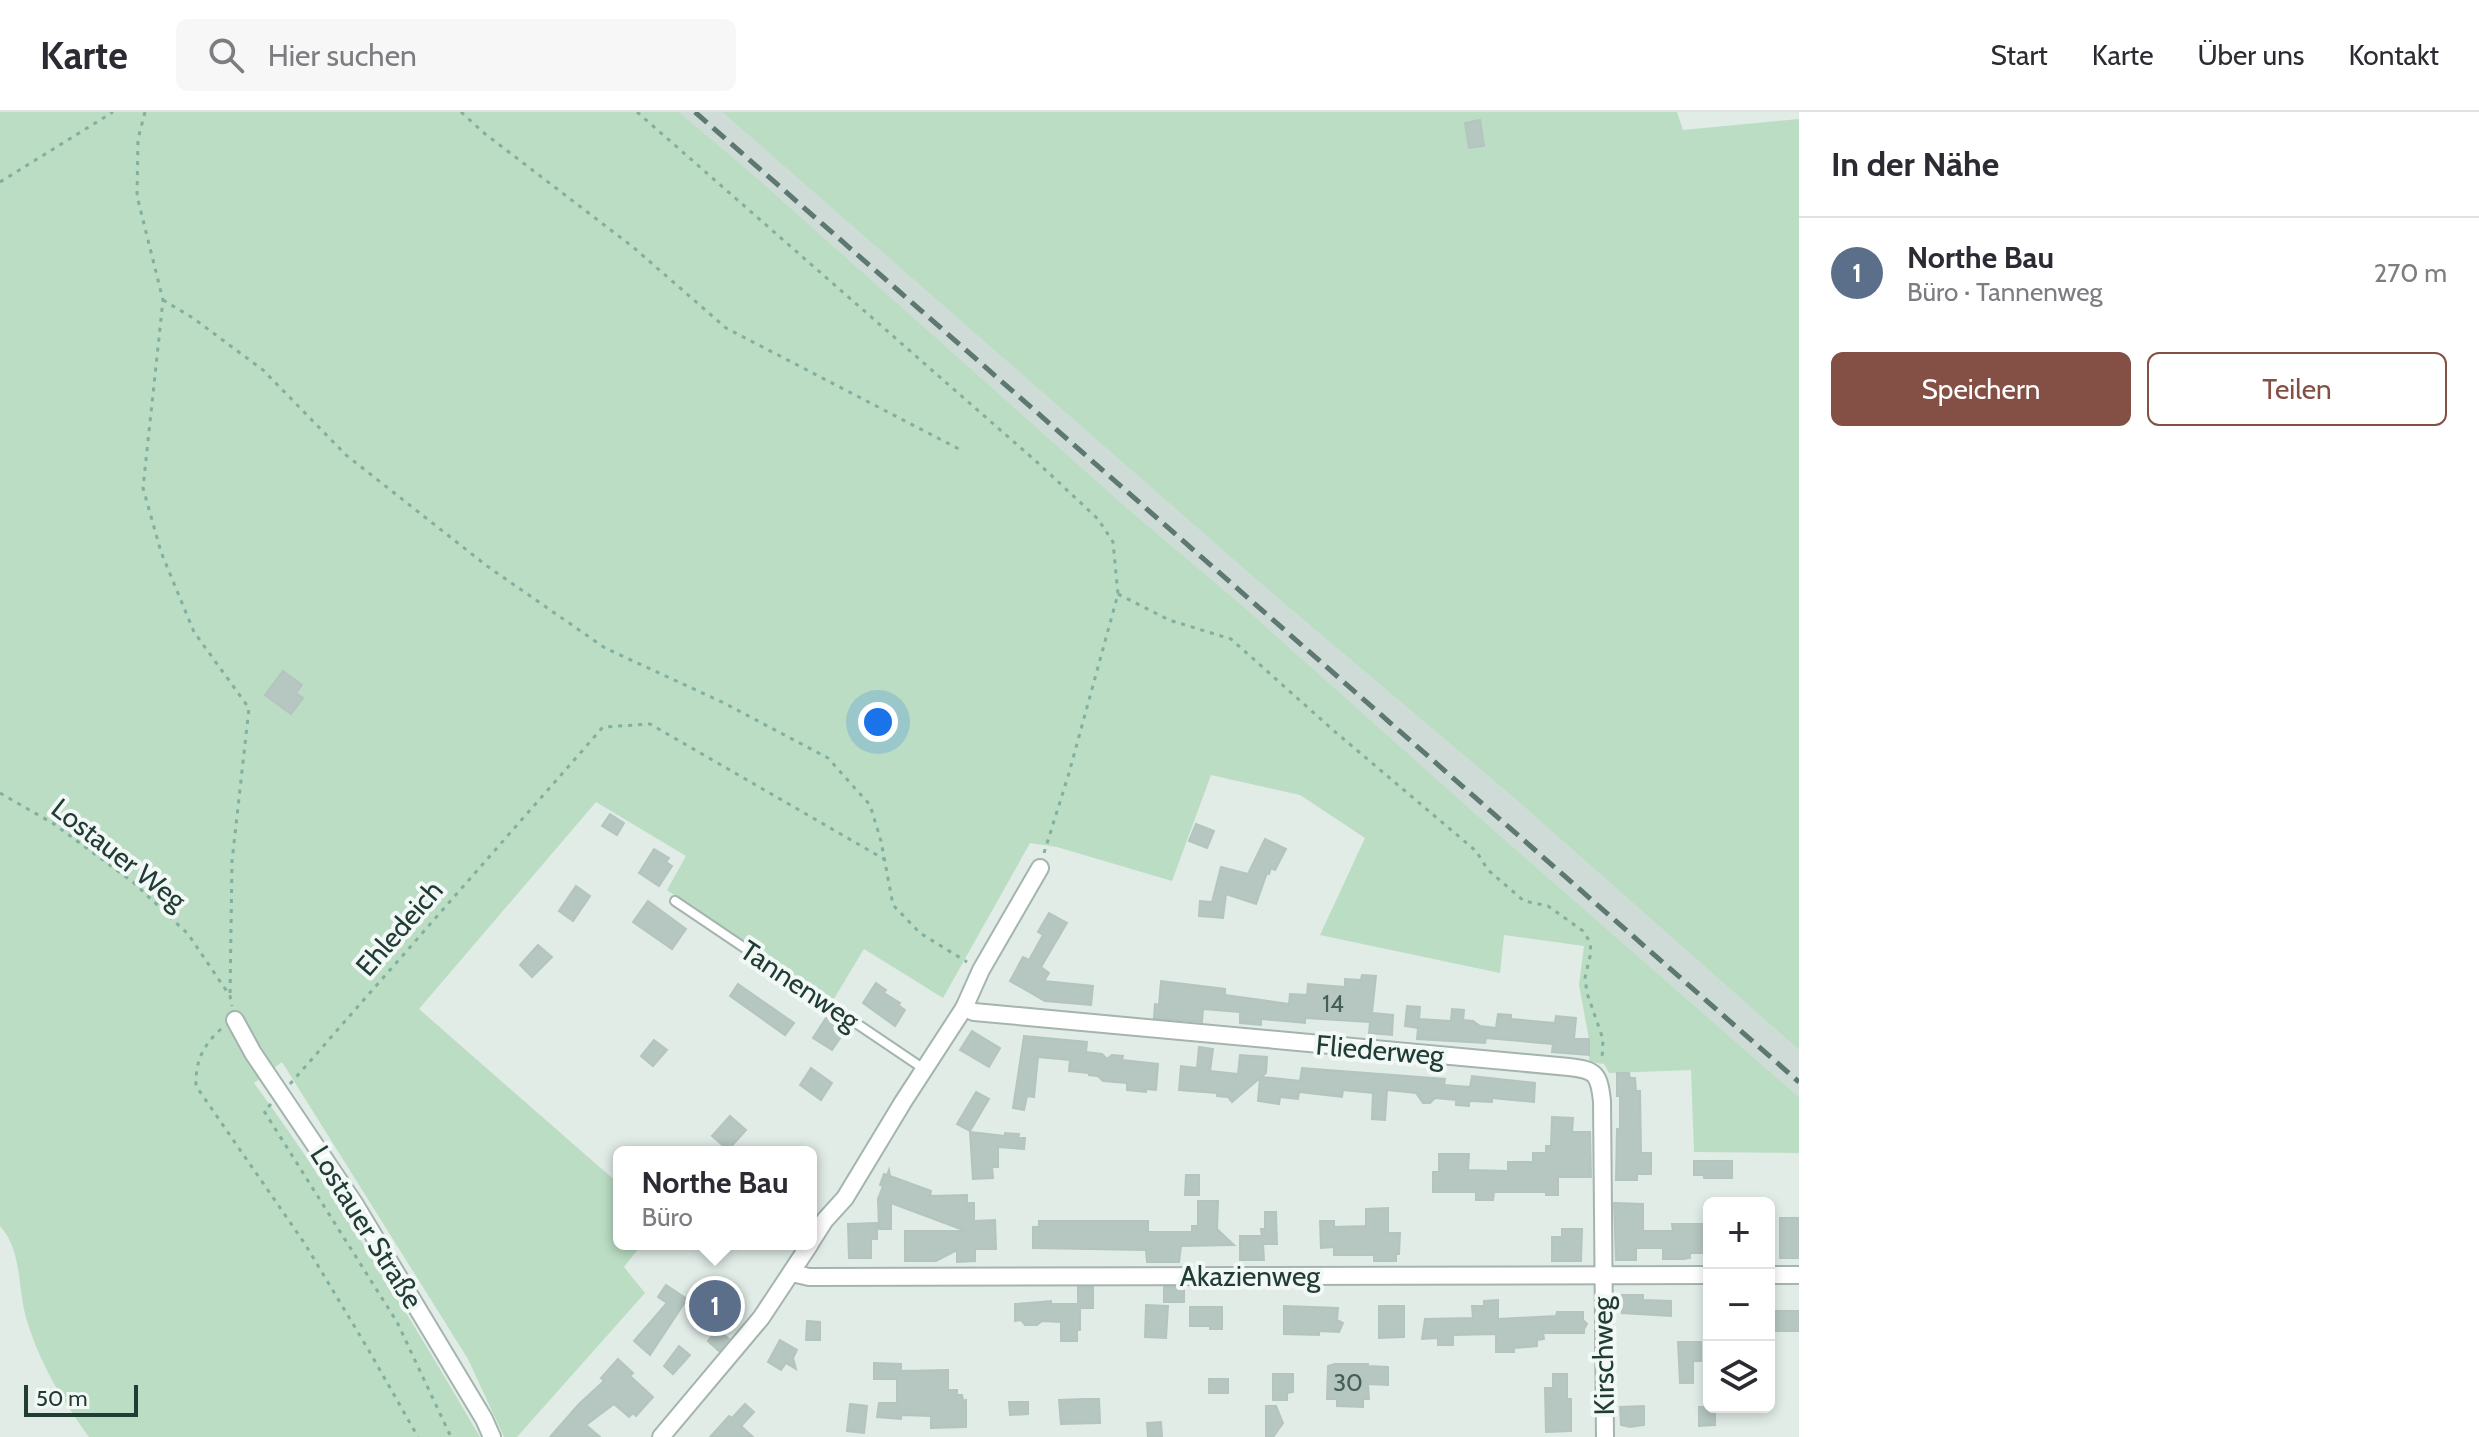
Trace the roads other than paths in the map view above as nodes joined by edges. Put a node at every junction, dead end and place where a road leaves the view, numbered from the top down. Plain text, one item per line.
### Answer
1 (1040, 868) road end
2 (675, 901) dead end
3 (964, 1008) junction
4 (235, 1020) road end
5 (924, 1069) junction
6 (817, 1232) edge
7 (806, 1250) edge
8 (792, 1273) junction
9 (1602, 1274) junction
10 (1703, 1275) edge
11 (1775, 1275) edge
12 (1799, 1275) edge
13 (492, 1437) edge
14 (661, 1437) edge
15 (1605, 1437) edge

1 - 3 street
2 - 5 lane, Tannenweg
3 - 5 street
3 - 9 street, Fliederweg
4 - 13 street, Lostauer Straße
5 - 6 street
7 - 8 street
8 - 9 street, Akazienweg
8 - 14 street
9 - 10 street, Akazienweg
9 - 15 street, Kirschweg
11 - 12 street

